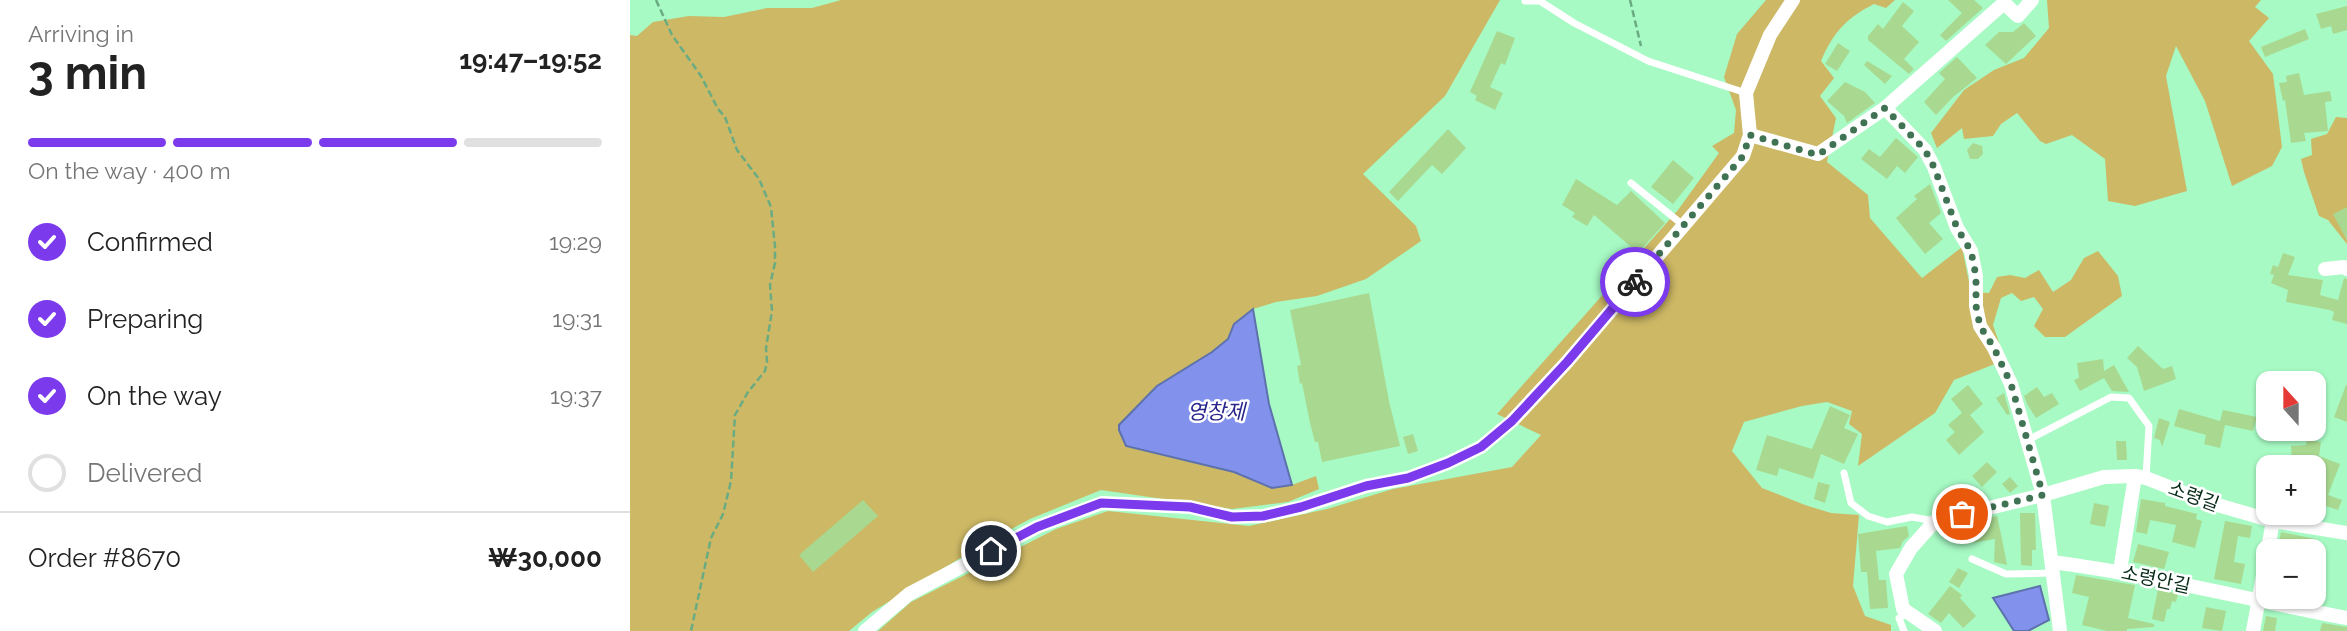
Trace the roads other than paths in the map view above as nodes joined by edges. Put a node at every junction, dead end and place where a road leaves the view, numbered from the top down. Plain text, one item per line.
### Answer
1 (1793, 0) edge
2 (2032, 0) edge
3 (1525, 1) edge
4 (1746, 93) junction
5 (1885, 108) junction
6 (1750, 135) junction
7 (1631, 183) dead end
8 (1684, 226) junction
9 (2325, 269) dead end
10 (2347, 269) edge
11 (2027, 441) junction
12 (1844, 473) dead end
13 (2141, 477) junction
14 (2043, 495) junction
15 (2256, 516) edge
16 (1935, 521) junction
17 (2298, 525) edge
18 (2347, 533) edge
19 (1972, 559) dead end
20 (2053, 568) junction
21 (2120, 571) junction
22 (2256, 601) edge
23 (2257, 609) edge
24 (2300, 609) edge
25 (1908, 612) junction
26 (2347, 618) edge
27 (865, 631) edge
28 (1904, 631) edge
29 (1935, 631) edge
30 (2060, 631) edge
31 (2253, 631) edge

1 - 4 street
2 - 5 street
3 - 4 lane
4 - 6 street
5 - 6 street
5 - 11 street
6 - 8 street
7 - 8 lane
8 - 27 street
9 - 10 street
11 - 13 lane
11 - 14 street
12 - 16 lane
13 - 14 street, 소령길
13 - 15 street, 소령길
13 - 21 street
14 - 16 street, 소령길
14 - 20 street
16 - 25 street
17 - 18 street, 소령길
19 - 20 lane
20 - 21 street, 소령안길
20 - 30 street
21 - 22 street, 소령안길
23 - 31 street
24 - 26 street, 소령안길
25 - 28 lane
25 - 29 street

